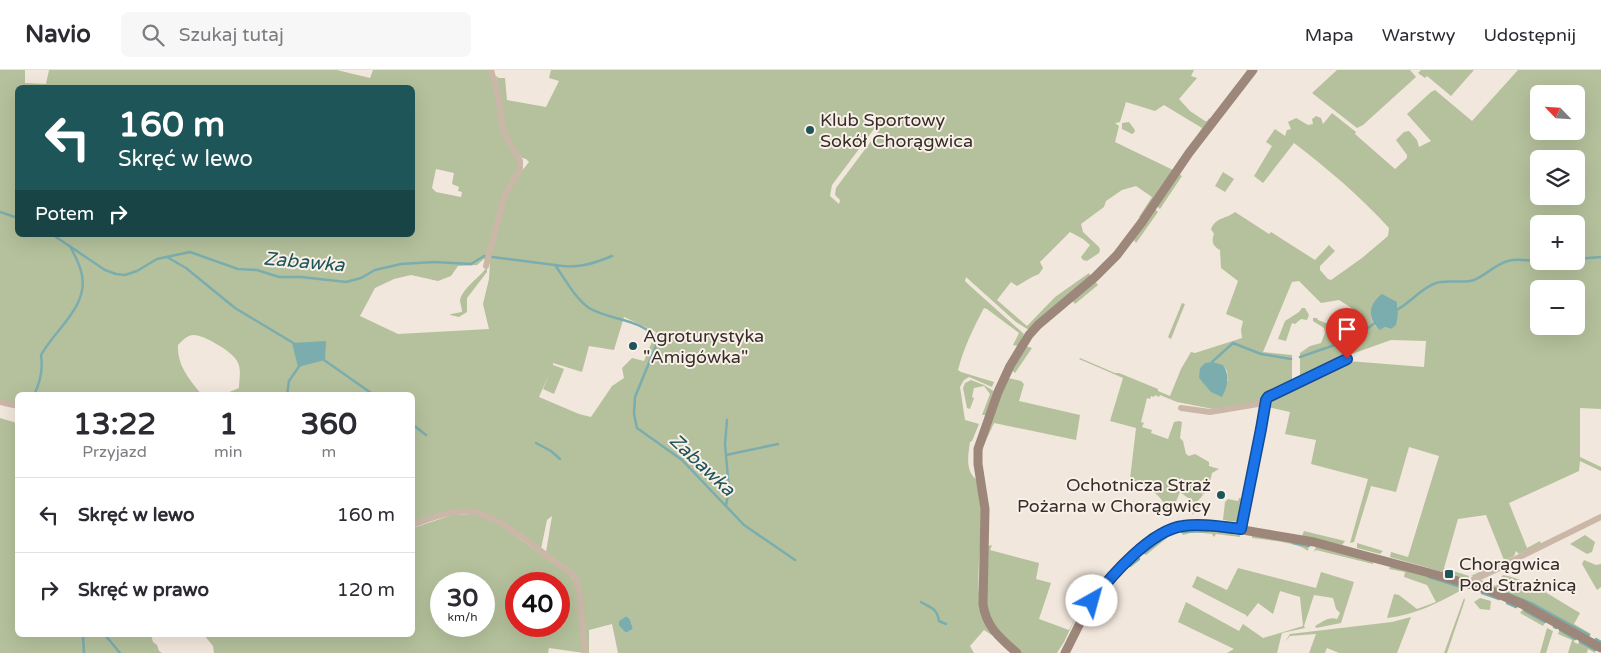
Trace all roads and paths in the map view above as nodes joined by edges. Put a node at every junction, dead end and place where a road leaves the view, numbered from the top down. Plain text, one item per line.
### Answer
1 (491, 70) edge
2 (1253, 70) edge
3 (487, 261) dead end
4 (1347, 359) dead end
5 (0, 402) edge
6 (1264, 403) junction
7 (15, 405) edge
8 (1181, 408) dead end
9 (1601, 517) edge
10 (415, 524) edge
11 (1241, 529) junction
12 (1469, 585) junction
13 (1601, 648) edge
14 (585, 653) edge
15 (1017, 653) edge
16 (1066, 653) edge

1 - 3 street
2 - 15 street
4 - 6 street
5 - 7 street
6 - 8 street
6 - 11 street
9 - 12 street
10 - 14 street
11 - 12 street
11 - 16 street
12 - 13 street

